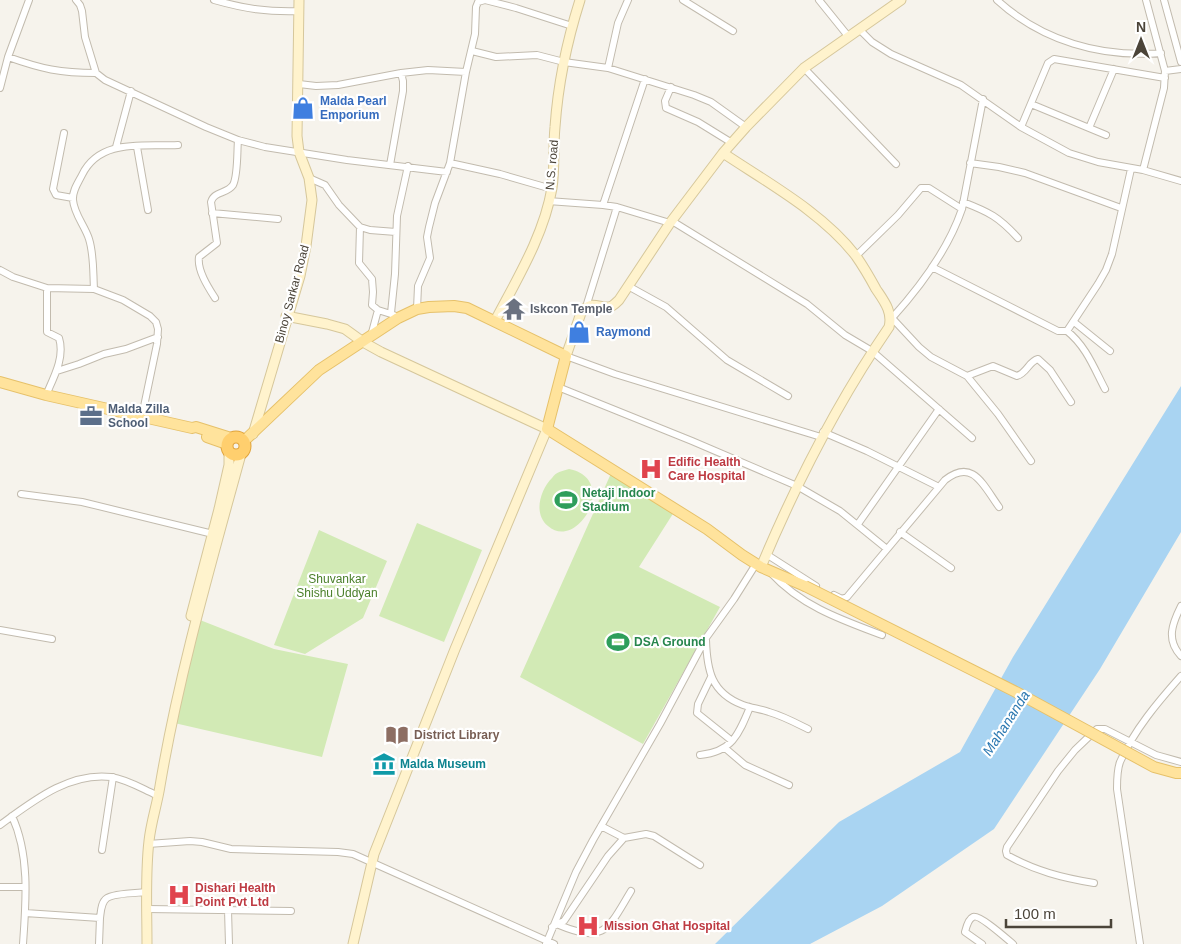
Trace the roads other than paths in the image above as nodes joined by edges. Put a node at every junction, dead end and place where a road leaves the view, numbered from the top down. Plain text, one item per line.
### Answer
1 (29, 0) edge
2 (78, 0) edge
3 (214, 0) edge
4 (299, 0) edge
5 (485, 0) edge
6 (580, 0) edge
7 (628, 0) edge
8 (683, 0) edge
9 (819, 0) edge
10 (901, 0) edge
11 (997, 0) edge
12 (1146, 0) edge
13 (1164, 0) edge
14 (300, 11) junction
15 (572, 26) junction
16 (859, 29) junction
17 (733, 31) dead end
18 (848, 36) junction
19 (472, 51) junction
20 (1161, 53) junction
21 (8, 57) junction
22 (564, 62) junction
23 (1181, 62) edge
24 (3, 65) edge
25 (608, 68) junction
26 (804, 68) junction
27 (1114, 69) junction
28 (1181, 69) edge
29 (1166, 70) junction
30 (466, 72) junction
31 (96, 73) junction
32 (401, 73) junction
33 (1165, 78) junction
34 (645, 79) junction
35 (298, 84) junction
36 (671, 87) junction
37 (0, 88) edge
38 (131, 91) junction
39 (983, 99) junction
40 (1031, 104) junction
41 (746, 126) junction
42 (1021, 127) junction
43 (1089, 128) junction
44 (64, 133) dead end
45 (1106, 135) dead end
46 (238, 140) junction
47 (732, 143) junction
48 (178, 145) dead end
49 (138, 147) junction
50 (116, 148) junction
51 (299, 152) junction
52 (723, 153) junction
53 (450, 163) junction
54 (970, 163) junction
55 (896, 164) dead end
56 (390, 165) junction
57 (408, 166) junction
58 (1131, 169) junction
59 (1143, 170) junction
60 (447, 172) junction
61 (309, 178) junction
62 (1181, 181) edge
63 (552, 189) junction
64 (73, 198) junction
65 (548, 201) junction
66 (602, 205) junction
67 (963, 205) junction
68 (617, 207) junction
69 (1121, 208) junction
70 (148, 210) dead end
71 (212, 213) junction
72 (278, 219) dead end
73 (671, 222) junction
74 (360, 227) junction
75 (396, 232) junction
76 (1018, 238) dead end
77 (856, 256) junction
78 (932, 267) junction
79 (0, 270) edge
80 (628, 286) junction
81 (47, 288) junction
82 (94, 289) junction
83 (215, 298) dead end
84 (586, 307) junction
85 (417, 309) junction
86 (378, 310) junction
87 (286, 316) junction
88 (395, 316) junction
89 (892, 318) junction
90 (495, 321) junction
91 (1074, 322) junction
92 (1067, 331) junction
93 (158, 337) junction
94 (367, 340) junction
95 (872, 351) junction
96 (1110, 351) dead end
97 (566, 356) junction
98 (57, 371) junction
99 (967, 376) junction
100 (0, 382) edge
101 (558, 387) junction
102 (1105, 389) dead end
103 (46, 395) junction
104 (788, 396) dead end
105 (1071, 402) dead end
106 (939, 409) junction
107 (142, 416) junction
108 (547, 429) junction
109 (822, 435) junction
110 (972, 438) dead end
111 (240, 443) junction
112 (1031, 461) dead end
113 (900, 467) junction
114 (796, 486) junction
115 (939, 487) junction
116 (21, 494) dead end
117 (999, 507) dead end
118 (858, 524) junction
119 (900, 532) junction
120 (212, 534) junction
121 (886, 549) junction
122 (766, 554) junction
123 (761, 566) junction
124 (951, 568) dead end
125 (1181, 606) edge
126 (0, 630) edge
127 (882, 636) dead end
128 (706, 638) junction
129 (52, 639) dead end
130 (1181, 656) edge
131 (1181, 676) edge
132 (711, 677) junction
133 (750, 708) junction
134 (808, 729) dead end
135 (732, 741) junction
136 (1131, 743) junction
137 (726, 748) junction
138 (700, 755) dead end
139 (1181, 762) edge
140 (1181, 773) edge
141 (113, 777) junction
142 (789, 785) dead end
143 (154, 794) junction
144 (155, 805) junction
145 (12, 816) junction
146 (0, 825) edge
147 (601, 826) junction
148 (624, 838) junction
149 (148, 844) junction
150 (102, 850) dead end
151 (372, 863) junction
152 (700, 865) dead end
153 (1094, 883) dead end
154 (0, 887) edge
155 (25, 887) junction
156 (631, 891) dead end
157 (148, 892) junction
158 (147, 909) junction
159 (228, 910) junction
160 (291, 911) dead end
161 (25, 913) junction
162 (100, 918) junction
163 (555, 926) junction
164 (546, 942) edge
165 (24, 944) edge
166 (99, 944) edge
167 (147, 944) edge
168 (229, 944) edge
169 (353, 944) edge
170 (554, 944) edge
171 (982, 944) edge
172 (1013, 944) edge
173 (1140, 944) edge

1 - 21 street
2 - 31 street
3 - 14 street
4 - 14 street, Binoy Sarkar Road
5 - 15 street
5 - 19 street
6 - 15 street, N.S. road
7 - 25 street
8 - 17 street
9 - 18 street
10 - 16 street
11 - 20 street
12 - 20 street
13 - 23 street
14 - 35 street, Binoy Sarkar Road
15 - 22 street, N.S. road
16 - 18 street
16 - 39 street
18 - 26 street
19 - 22 street
19 - 30 street
20 - 29 street
21 - 24 street
21 - 31 street
22 - 25 street
22 - 63 street, N.S. road
24 - 37 street
25 - 34 street
26 - 41 street
26 - 55 street
27 - 33 street
27 - 40 street
27 - 43 street
28 - 29 street
29 - 33 street
30 - 32 street
30 - 53 street
31 - 38 street
32 - 35 street
32 - 56 street
33 - 59 street
34 - 36 street
34 - 66 street
35 - 51 street, Binoy Sarkar Road
36 - 41 street
36 - 47 street
38 - 46 street
38 - 50 street
39 - 42 street
39 - 54 street
40 - 42 street
40 - 43 street
41 - 47 street
42 - 58 street
43 - 45 street
44 - 64 street
46 - 51 street
46 - 71 street
47 - 52 street
48 - 49 street
49 - 50 street
49 - 70 street
50 - 64 street
51 - 56 street
51 - 61 street, Binoy Sarkar Road
52 - 73 street
52 - 77 street
53 - 60 street
53 - 63 street
54 - 67 street
54 - 69 street
56 - 57 street
57 - 60 street
57 - 75 street
58 - 59 street
58 - 69 street
59 - 62 street
60 - 85 street
61 - 74 street
61 - 87 street, Binoy Sarkar Road
63 - 65 street, N.S. road
64 - 82 street
65 - 66 street
65 - 90 street, N.S. road
66 - 68 street
67 - 76 street
67 - 77 street
67 - 78 street
68 - 73 street
68 - 84 street
69 - 91 street
71 - 72 street
71 - 83 street
73 - 80 street
73 - 95 street
74 - 75 street
74 - 86 street
75 - 88 street
77 - 89 street
78 - 89 street
78 - 92 street
79 - 81 street
80 - 84 street
80 - 104 street
81 - 82 street
81 - 98 street
82 - 93 street
84 - 97 street
85 - 88 main road
85 - 90 main road
86 - 88 street
86 - 94 street
87 - 94 street
87 - 111 street, Binoy Sarkar Road
88 - 94 main road
89 - 95 street
89 - 99 street
90 - 97 main road
91 - 92 street
91 - 96 street
92 - 102 street
93 - 98 street
93 - 107 street
94 - 108 street
94 - 111 main road
95 - 106 street
95 - 109 street
97 - 101 main road
97 - 109 street
98 - 103 street
99 - 105 street
99 - 112 street
100 - 103 main road
101 - 108 main road
101 - 114 street
103 - 107 main road
106 - 110 street
106 - 113 street
107 - 111 main road
108 - 123 main road
108 - 151 street
109 - 113 street
109 - 114 street
111 - 120 street
111 - 144 street
113 - 115 street
113 - 118 street
114 - 118 street
114 - 122 street
115 - 117 street
115 - 119 street
116 - 120 street
118 - 121 street
119 - 121 street
119 - 124 street
120 - 143 street
121 - 122 street
122 - 123 street
123 - 127 street
123 - 128 street
123 - 140 main road, bridge
125 - 130 street
126 - 129 street
128 - 132 street
128 - 147 street
131 - 136 street
132 - 133 street
132 - 135 street
133 - 134 street
133 - 135 street
135 - 137 street
136 - 139 street
136 - 153 street
136 - 173 street
137 - 138 street
137 - 142 street
141 - 143 street
141 - 145 street
141 - 150 street
143 - 144 street
144 - 149 street
145 - 146 street
145 - 155 street
147 - 148 street
147 - 163 street
148 - 152 street
148 - 163 street
149 - 151 street
149 - 157 street
151 - 164 street
151 - 169 street
154 - 155 street
155 - 161 street
156 - 163 street
157 - 158 street
157 - 162 street
158 - 159 street
158 - 167 street
159 - 160 street
159 - 168 street
161 - 162 street
161 - 165 street
162 - 166 street
163 - 164 street
164 - 170 street
171 - 172 street

